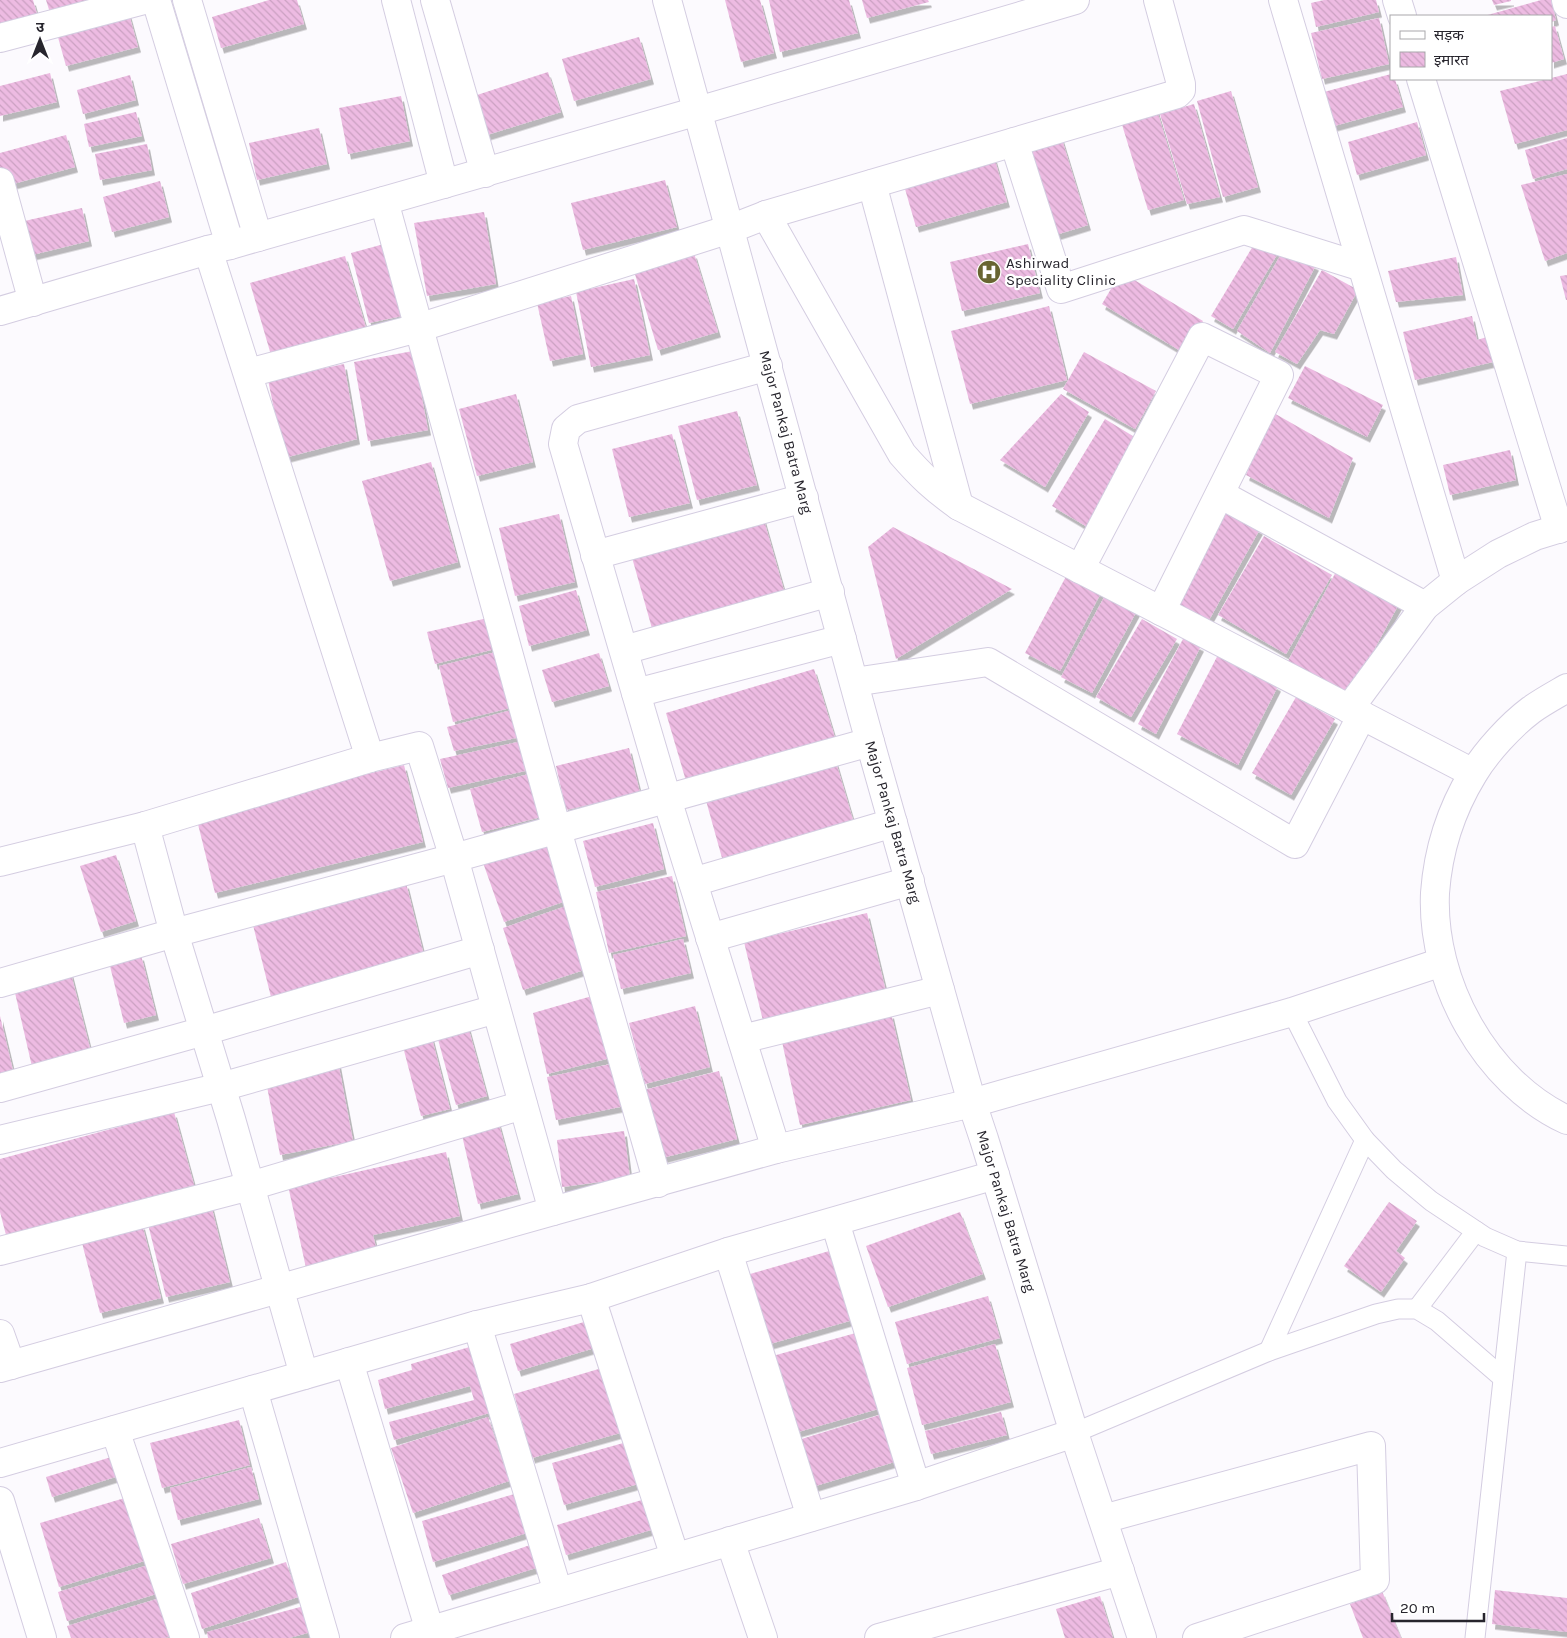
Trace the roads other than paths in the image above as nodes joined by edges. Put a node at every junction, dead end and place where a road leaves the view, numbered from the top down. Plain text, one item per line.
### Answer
1 (144, 0) edge
2 (156, 0) edge
3 (187, 0) edge
4 (396, 0) edge
5 (435, 0) edge
6 (667, 0) edge
7 (1075, 0) edge
8 (1158, 0) edge
9 (1283, 0) edge
10 (1397, 0) edge
11 (1566, 0) edge
12 (1567, 4) edge
13 (1402, 15) edge
14 (0, 38) edge
15 (1421, 80) edge
16 (698, 111) junction
17 (1014, 142) junction
18 (485, 172) junction
19 (0, 182) edge
20 (444, 184) junction
21 (872, 184) junction
22 (384, 201) junction
23 (766, 215) junction
24 (730, 229) junction
25 (258, 237) junction
26 (219, 247) junction
27 (1362, 267) junction
28 (33, 302) junction
29 (0, 311) edge
30 (418, 328) junction
31 (768, 366) junction
32 (248, 373) junction
33 (1220, 494) junction
34 (804, 498) junction
35 (960, 506) junction
36 (1563, 528) edge
37 (596, 555) junction
38 (1080, 569) junction
39 (1456, 581) junction
40 (830, 592) junction
41 (1425, 606) junction
42 (1162, 611) junction
43 (842, 639) junction
44 (624, 650) junction
45 (854, 682) junction
46 (1567, 688) edge
47 (636, 693) junction
48 (1356, 712) junction
49 (870, 742) junction
50 (370, 758) junction
51 (1473, 773) junction
52 (667, 799) junction
53 (893, 823) junction
54 (145, 826) junction
55 (557, 830) junction
56 (454, 858) junction
57 (0, 862) edge
58 (910, 881) junction
59 (693, 882) junction
60 (174, 933) junction
61 (710, 938) junction
62 (480, 950) junction
63 (1442, 962) junction
64 (0, 983) edge
65 (940, 990) junction
66 (496, 1009) junction
67 (1292, 1012) junction
68 (204, 1031) junction
69 (742, 1040) junction
70 (221, 1087) junction
71 (0, 1088) edge
72 (972, 1103) junction
73 (523, 1105) junction
74 (1567, 1120) edge
75 (0, 1140) edge
76 (1365, 1140) junction
77 (776, 1149) junction
78 (995, 1176) junction
79 (658, 1183) junction
80 (250, 1186) junction
81 (553, 1211) junction
82 (835, 1222) junction
83 (1476, 1231) junction
84 (0, 1251) edge
85 (1517, 1251) junction
86 (728, 1252) junction
87 (1567, 1256) edge
88 (278, 1289) junction
89 (591, 1298) junction
90 (1417, 1310) junction
91 (477, 1325) junction
92 (0, 1334) edge
93 (1269, 1350) junction
94 (349, 1362) junction
95 (6, 1366) edge
96 (304, 1375) junction
97 (1503, 1378) junction
98 (253, 1390) junction
99 (115, 1430) junction
100 (1074, 1433) junction
101 (0, 1463) edge
102 (916, 1486) junction
103 (0, 1501) edge
104 (812, 1517) junction
105 (1103, 1519) junction
106 (730, 1541) junction
107 (675, 1557) junction
108 (1120, 1571) junction
109 (558, 1592) junction
110 (417, 1634) edge
111 (42, 1638) edge
112 (185, 1638) edge
113 (325, 1638) edge
114 (763, 1638) edge
115 (880, 1638) edge
116 (1142, 1638) edge
117 (1197, 1638) edge
118 (1474, 1638) edge

1 - 14 street
2 - 26 street
3 - 25 street
4 - 20 street
5 - 18 street
6 - 16 street, Major Pankaj Batra Marg
7 - 16 street
8 - 17 street
9 - 27 street
10 - 13 street
11 - 12 street
15 - 36 street
16 - 18 street
16 - 24 street, Major Pankaj Batra Marg
17 - 21 street
17 - 27 street
18 - 20 street
19 - 28 street
20 - 22 street
21 - 23 street
21 - 35 street
22 - 25 street
22 - 30 street
23 - 24 street
23 - 35 street
24 - 30 street
24 - 31 street, Major Pankaj Batra Marg
25 - 26 street
26 - 28 street
26 - 32 street
27 - 39 street
28 - 29 street
30 - 32 street
30 - 55 street
31 - 34 street, Major Pankaj Batra Marg
31 - 37 street
32 - 50 street
33 - 38 street
33 - 41 street
33 - 42 street
34 - 37 street
34 - 40 street, Major Pankaj Batra Marg
35 - 38 street
36 - 39 street
37 - 44 street
38 - 42 street
39 - 41 street
40 - 43 street, Major Pankaj Batra Marg
40 - 44 street
41 - 48 street
42 - 48 street
43 - 45 street, Major Pankaj Batra Marg
43 - 47 street
44 - 47 street
45 - 48 street
45 - 49 street, Major Pankaj Batra Marg
46 - 51 street
47 - 52 street
48 - 51 street
49 - 52 street
49 - 53 street, Major Pankaj Batra Marg
50 - 54 street
50 - 56 street
51 - 63 street
52 - 55 street
52 - 59 street
53 - 58 street, Major Pankaj Batra Marg
53 - 59 street
54 - 57 street
54 - 60 street
55 - 56 street
55 - 79 street
56 - 60 street
56 - 62 street
58 - 61 street
58 - 65 street, Major Pankaj Batra Marg
59 - 61 street
60 - 64 street
60 - 68 street
61 - 69 street
62 - 66 street
62 - 68 street
63 - 67 street
63 - 74 street
65 - 69 street
65 - 72 street, Major Pankaj Batra Marg
66 - 70 street
66 - 73 street
67 - 72 street
67 - 76 lane
68 - 70 street
68 - 71 street
69 - 77 street
70 - 75 street
70 - 80 street
72 - 77 street
72 - 78 street, Major Pankaj Batra Marg
73 - 80 street
73 - 81 street
76 - 83 lane
76 - 93 lane
77 - 79 street
78 - 82 street
78 - 100 street, Major Pankaj Batra Marg
79 - 81 street
80 - 84 street
80 - 88 street
81 - 88 street
82 - 86 street
82 - 102 street
83 - 85 lane
83 - 90 lane
85 - 87 lane
85 - 97 lane
86 - 89 street
86 - 104 street
88 - 95 street
88 - 96 street
89 - 91 street
89 - 107 street
90 - 93 lane
90 - 97 lane
91 - 94 street
91 - 109 street
92 - 95 street
93 - 100 lane
94 - 96 street
94 - 110 street
96 - 98 street
97 - 118 lane
98 - 99 street
98 - 113 street
99 - 101 street
99 - 112 street
100 - 102 street
100 - 105 street, Major Pankaj Batra Marg
102 - 104 street
103 - 111 street
104 - 106 street
105 - 108 street, Major Pankaj Batra Marg
105 - 117 street
106 - 107 street
106 - 114 street
107 - 109 street
108 - 115 street
108 - 116 street, Major Pankaj Batra Marg
109 - 110 street

